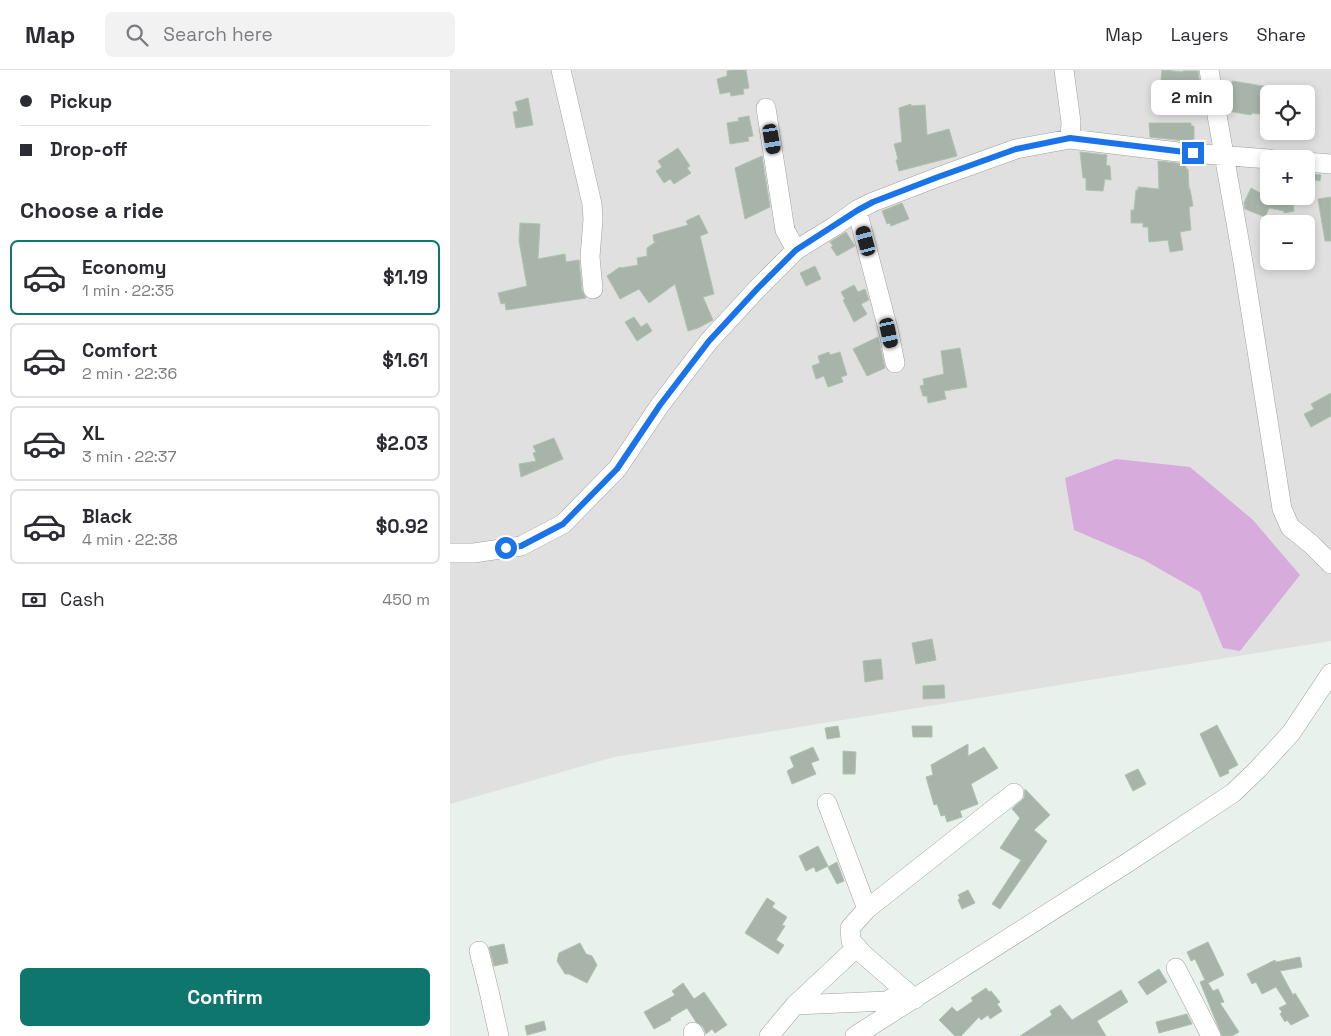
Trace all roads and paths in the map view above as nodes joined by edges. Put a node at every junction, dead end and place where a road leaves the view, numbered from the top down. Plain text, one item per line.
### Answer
1 (561, 70) edge
2 (1064, 70) edge
3 (1209, 70) edge
4 (766, 108) dead end
5 (1070, 138) junction
6 (1224, 155) junction
7 (1260, 158) edge
8 (1315, 163) edge
9 (1331, 164) edge
10 (858, 210) junction
11 (796, 250) junction
12 (593, 289) dead end
13 (896, 363) dead end
14 (450, 553) edge
15 (1331, 564) edge
16 (1331, 672) edge
17 (1014, 793) dead end
18 (827, 803) dead end
19 (867, 909) junction
20 (857, 946) junction
21 (479, 951) dead end
22 (1176, 968) dead end
23 (910, 995) junction
24 (795, 1005) junction
25 (499, 1036) edge
26 (769, 1036) edge
27 (854, 1036) edge
28 (1211, 1036) edge

1 - 12 street
2 - 5 street
3 - 6 street
4 - 11 street
5 - 6 street
5 - 10 street
6 - 7 street
6 - 15 street
8 - 9 street
10 - 11 street
10 - 13 street
11 - 14 street
16 - 23 street
17 - 19 street
18 - 19 street
19 - 20 street
20 - 23 street
20 - 24 street
21 - 25 street
22 - 28 street
23 - 24 street
23 - 27 street
24 - 26 street

